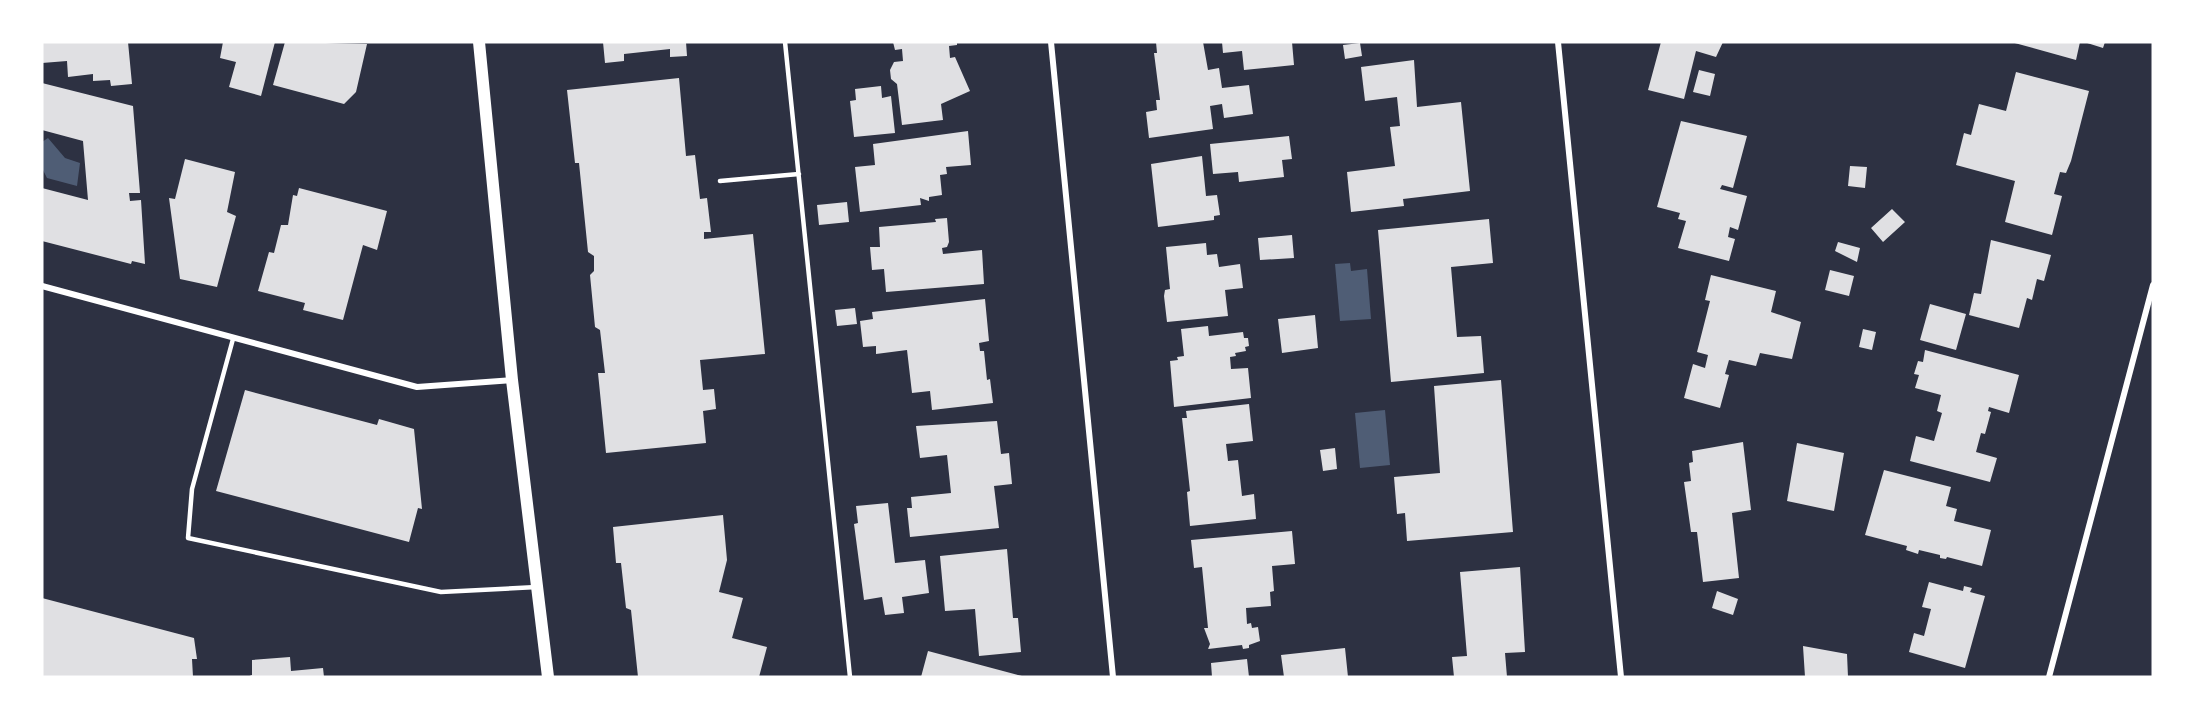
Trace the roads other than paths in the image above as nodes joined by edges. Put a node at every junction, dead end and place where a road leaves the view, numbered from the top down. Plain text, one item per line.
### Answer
1 (479, 42) edge
2 (785, 42) edge
3 (1051, 42) edge
4 (1558, 42) edge
5 (799, 174) junction
6 (720, 181) dead end
7 (2153, 285) edge
8 (42, 286) edge
9 (233, 339) junction
10 (512, 380) junction
11 (537, 587) junction
12 (548, 677) edge
13 (850, 677) edge
14 (1113, 677) edge
15 (1621, 677) edge
16 (2049, 677) edge

1 - 10 main road
2 - 5 lane
3 - 14 street
4 - 15 street
5 - 6 lane
5 - 13 lane
7 - 16 street
8 - 9 street
9 - 10 street
9 - 11 lane
10 - 11 main road
11 - 12 main road

